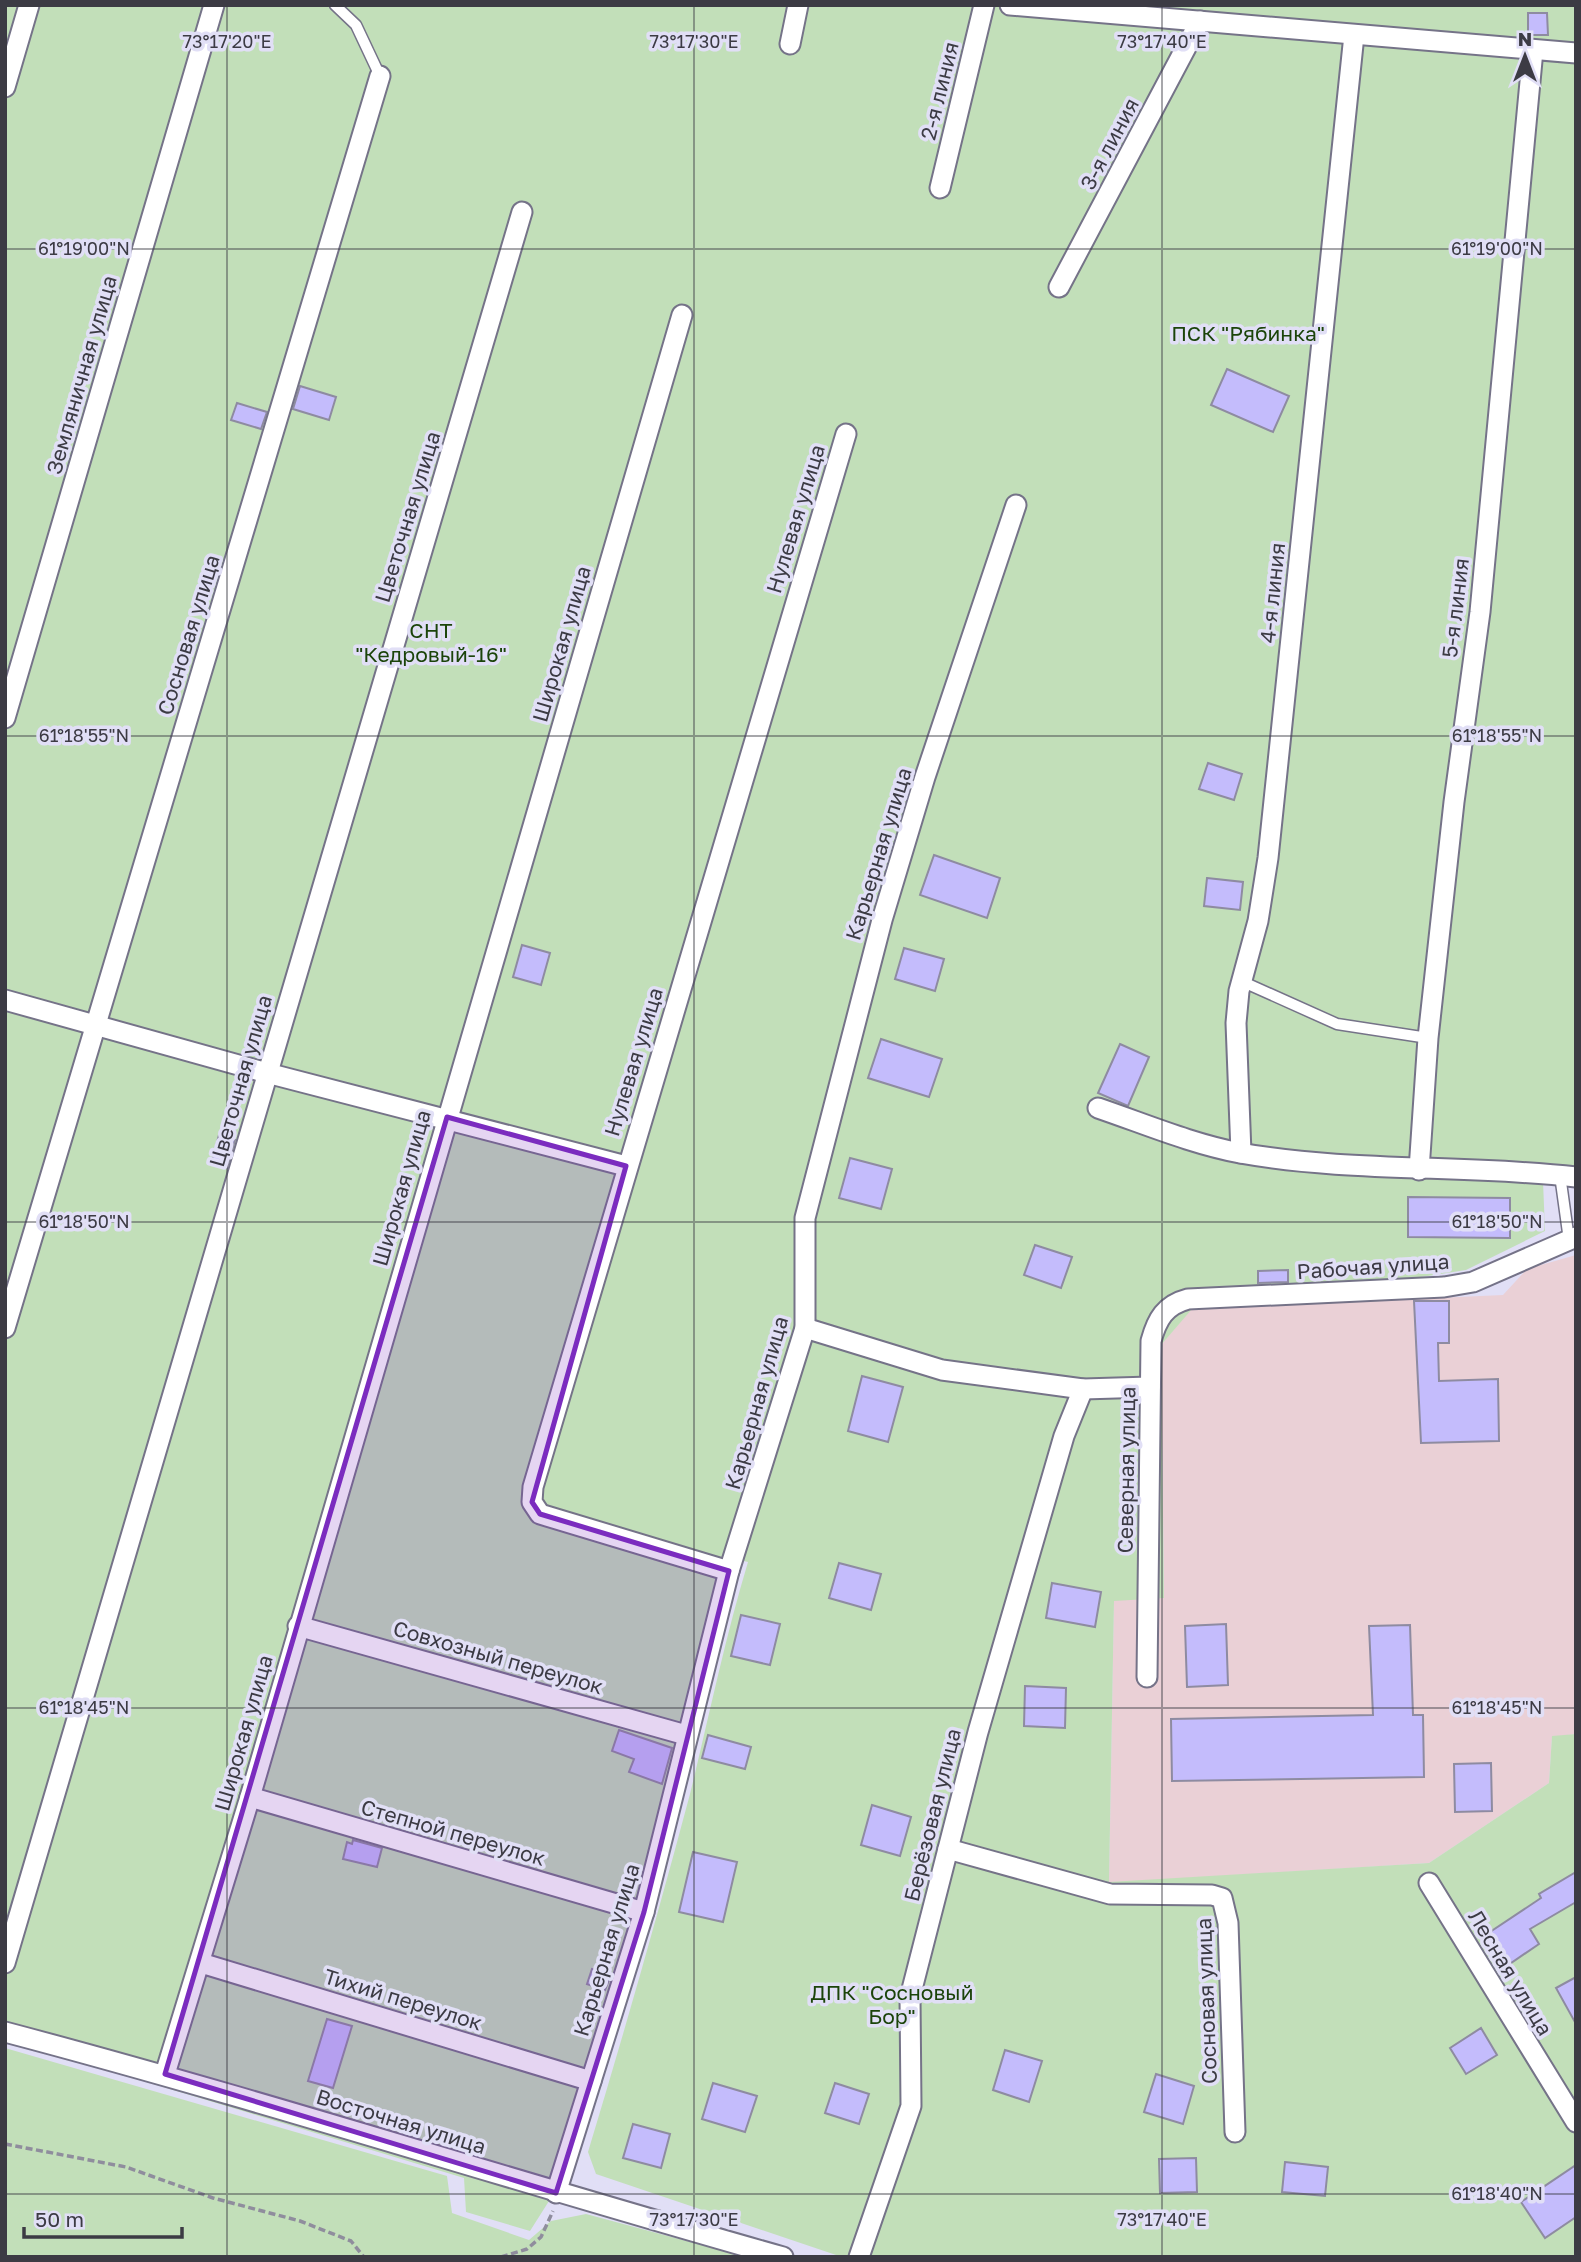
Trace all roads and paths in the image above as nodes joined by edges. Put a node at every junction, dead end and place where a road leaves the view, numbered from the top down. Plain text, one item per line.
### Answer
1 (29, 5) edge
2 (215, 5) edge
3 (335, 5) edge
4 (798, 5) edge
5 (984, 5) edge
6 (1010, 5) edge
7 (1200, 21) junction
8 (1354, 35) junction
9 (790, 44) dead end
10 (1534, 50) junction
11 (1576, 53) edge
12 (380, 76) joint
13 (5, 88) edge
14 (940, 188) dead end
15 (522, 212) dead end
16 (1059, 287) dead end
17 (682, 315) dead end
18 (846, 434) dead end
19 (1016, 505) dead end
20 (5, 718) edge
21 (1241, 981) junction
22 (5, 1000) edge
23 (96, 1024) junction
24 (1428, 1038) junction
25 (267, 1073) junction
26 (1098, 1108) dead end
27 (447, 1117) junction
28 (1241, 1153) junction
29 (626, 1166) junction
30 (1419, 1170) junction
31 (1568, 1176) edge
32 (1572, 1239) edge
33 (1205, 1299) joint
34 (5, 1328) edge
35 (805, 1328) junction
36 (1150, 1387) junction
37 (1083, 1390) junction
38 (729, 1571) junction
39 (298, 1626) junction
40 (1147, 1677) dead end
41 (686, 1735) junction
42 (250, 1797) junction
43 (948, 1849) junction
44 (1429, 1883) dead end
45 (644, 1913) junction
46 (5, 1963) edge
47 (201, 1963) junction
48 (5, 2032) edge
49 (165, 2074) junction
50 (591, 2081) junction
51 (1576, 2122) edge
52 (1235, 2132) dead end
53 (5, 2144) edge
54 (556, 2193) junction
55 (364, 2257) edge
56 (501, 2257) edge
57 (783, 2257) edge
58 (859, 2257) edge

1 - 13 street
2 - 20 street, Земляничная улица
3 - 12 lane
4 - 9 street
5 - 14 street, 2-я линия
6 - 7 street
7 - 8 street
7 - 16 street, 3-я линия
8 - 10 street
8 - 21 street, 4-я линия
10 - 11 street
10 - 24 street, 5-я линия
12 - 23 street, Сосновая улица
15 - 25 street, Цветочная улица
17 - 27 street, Широкая улица
18 - 29 street, Нулевая улица
19 - 35 street, Карьерная улица
21 - 24 lane
21 - 28 street, 4-я линия
22 - 23 street
23 - 25 street
23 - 34 street, Сосновая улица
24 - 30 street, 5-я линия
25 - 27 street
25 - 46 street, Цветочная улица
26 - 28 street
27 - 29 street
27 - 39 street, Широкая улица
28 - 30 street
29 - 38 street, Нулевая улица
30 - 31 street
31 - 32 lane
32 - 33 street, Рабочая улица
33 - 36 street, Северная улица
35 - 37 street
35 - 38 street, Карьерная улица
36 - 37 street
36 - 40 street, Северная улица
37 - 43 street, Берёзовая улица
38 - 41 street, Карьерная улица
39 - 41 street, Совхозный переулок
39 - 42 street, Широкая улица
41 - 45 street, Карьерная улица
42 - 45 street, Степной переулок
42 - 47 street, Широкая улица
43 - 52 street, Сосновая улица
43 - 58 street, Берёзовая улица
44 - 51 street, Лесная улица
45 - 50 street, Карьерная улица
47 - 49 street, Широкая улица
47 - 50 street, Тихий переулок
48 - 49 street, Восточная улица
49 - 54 street, Восточная улица
50 - 54 street, Карьерная улица
53 - 55 path
54 - 56 path
54 - 57 street, Восточная улица

